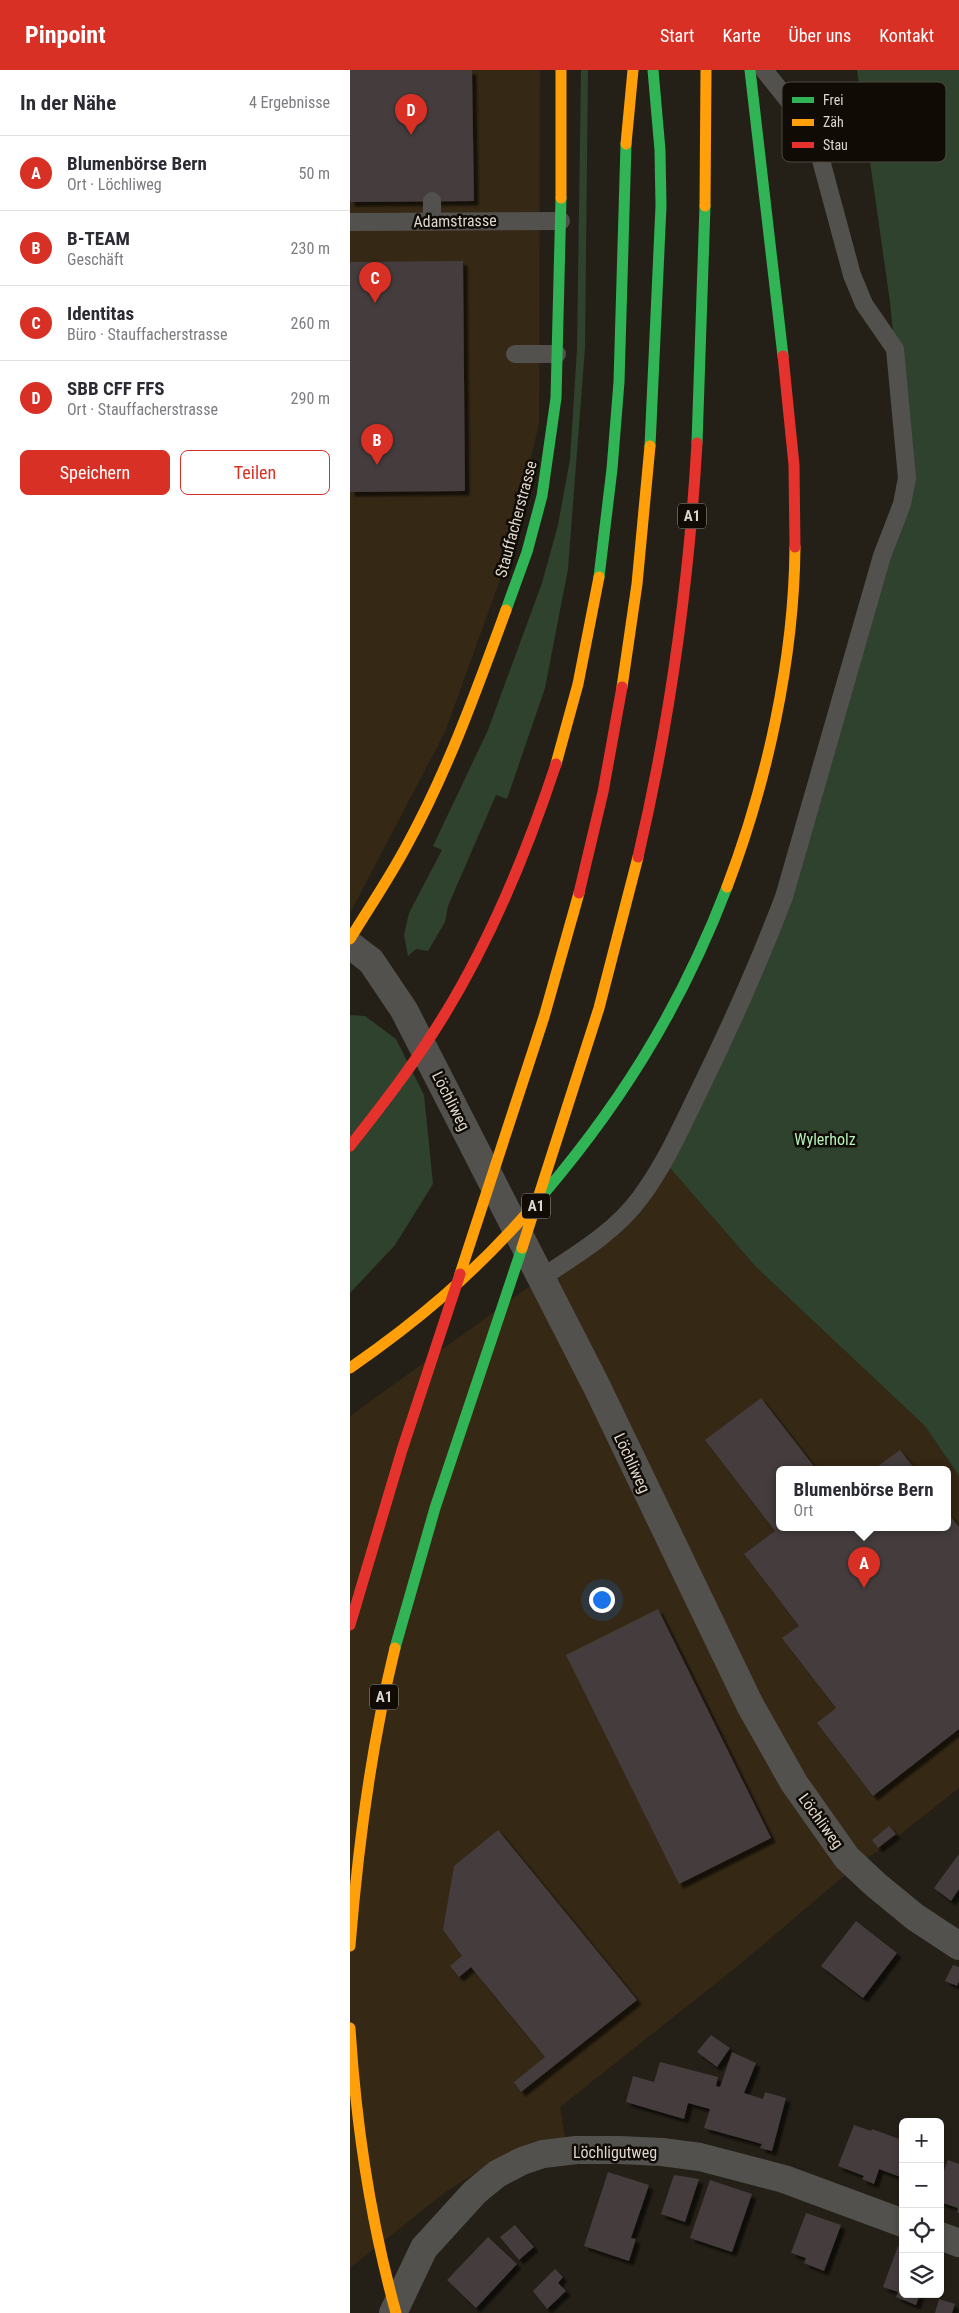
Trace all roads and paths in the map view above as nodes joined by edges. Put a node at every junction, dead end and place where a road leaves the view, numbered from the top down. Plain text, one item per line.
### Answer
1 (561, 70) edge
2 (633, 70) edge
3 (653, 70) edge
4 (706, 70) edge
5 (750, 70) edge
6 (764, 70) edge
7 (782, 92) edge
8 (822, 162) edge
9 (432, 201) dead end
10 (561, 221) junction
11 (350, 222) edge
12 (432, 222) junction
13 (515, 354) dead end
14 (558, 354) junction
15 (350, 939) edge
16 (350, 944) edge
17 (350, 1146) edge
18 (541, 1278) junction
19 (350, 1368) edge
20 (350, 1626) edge
21 (350, 1946) edge
22 (959, 1946) edge
23 (350, 2028) edge
24 (899, 2222) edge
25 (944, 2237) edge
26 (959, 2243) edge
27 (394, 2313) edge

1 - 10 main road, Stauffacherstrasse
2 - 17 main road
3 - 20 main road
4 - 21 main road, A1
5 - 19 main road
6 - 7 lane
8 - 18 lane
9 - 12 lane
10 - 12 lane, Adamstrasse
10 - 14 main road, Stauffacherstrasse
11 - 12 lane, Adamstrasse
13 - 14 lane
14 - 15 main road, Stauffacherstrasse
16 - 18 street, Löchliweg
18 - 22 street, Löchliweg
23 - 27 main road
24 - 27 street, Löchligutweg
25 - 26 street

